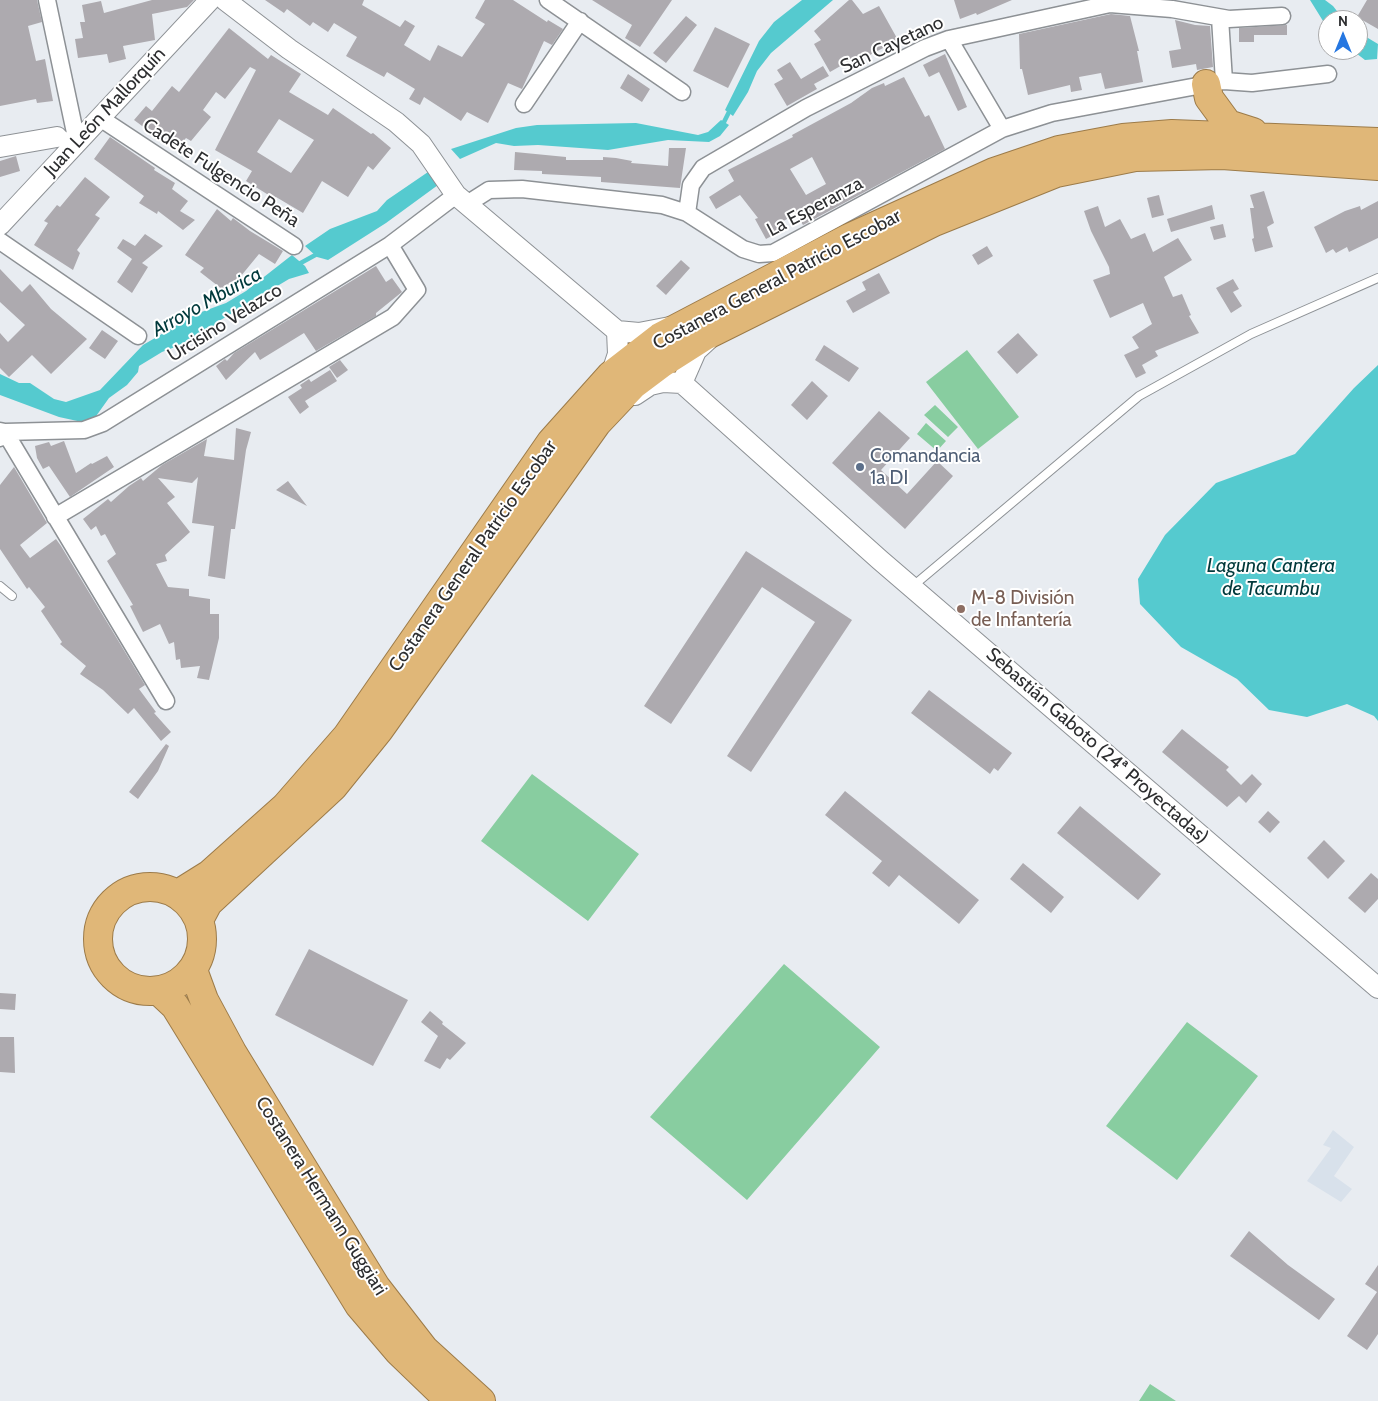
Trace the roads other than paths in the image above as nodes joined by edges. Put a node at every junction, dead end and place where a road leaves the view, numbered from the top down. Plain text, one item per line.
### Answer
1 (47, 0) edge
2 (210, 0) edge
3 (225, 0) edge
4 (548, 0) edge
5 (574, 12) edge
6 (1282, 16) dead end
7 (1220, 18) junction
8 (949, 39) junction
9 (1328, 74) dead end
10 (1215, 82) junction
11 (682, 92) dead end
12 (524, 104) dead end
13 (100, 118) junction
14 (1002, 128) junction
15 (56, 137) joint
16 (1284, 137) junction
17 (77, 142) junction
18 (1378, 142) edge
19 (0, 147) edge
20 (1347, 163) junction
21 (1378, 166) edge
22 (1378, 173) edge
23 (462, 200) junction
24 (687, 213) junction
25 (0, 224) edge
26 (0, 241) edge
27 (390, 244) junction
28 (294, 246) dead end
29 (1378, 278) edge
30 (689, 322) junction
31 (726, 325) junction
32 (618, 331) junction
33 (138, 336) dead end
34 (611, 376) junction
35 (682, 383) junction
36 (597, 423) junction
37 (2, 434) edge
38 (55, 517) junction
39 (0, 586) edge
40 (913, 586) junction
41 (12, 596) dead end
42 (166, 701) dead end
43 (178, 894) junction
44 (199, 920) junction
45 (193, 970) junction
46 (1378, 988) edge
47 (160, 992) junction
48 (450, 1401) edge
49 (481, 1401) edge

1 - 17 street
2 - 13 street, Juan León Mallorquín
3 - 23 street
4 - 5 street
5 - 11 street
5 - 12 street
6 - 7 street, San Cayetano
7 - 8 street, San Cayetano
7 - 10 street
8 - 14 street
8 - 24 street, San Cayetano
9 - 10 street, La Esperanza
10 - 14 street, La Esperanza
10 - 16 highway
13 - 17 street, Juan León Mallorquín
13 - 28 street, Cadete Fulgencio Peña
14 - 24 street, La Esperanza
15 - 17 street
15 - 19 street
16 - 18 highway, Costanera General Patricio Escobar
16 - 30 highway, Costanera General Patricio Escobar
17 - 25 street, Juan León Mallorquín
20 - 21 highway, Costanera General Patricio Escobar
20 - 22 lane
20 - 31 highway, Costanera General Patricio Escobar
23 - 24 street, La Esperanza
23 - 27 street, Urcisino Velazco
23 - 32 street
26 - 33 street
27 - 37 street, Urcisino Velazco
27 - 38 street
29 - 40 lane
30 - 32 street
30 - 34 highway, Costanera General Patricio Escobar
31 - 35 street
31 - 36 highway, Costanera General Patricio Escobar
32 - 34 street
34 - 43 highway, Costanera General Patricio Escobar
35 - 36 street
35 - 40 street, Sebastián Gaboto (24ª Proyectadas)
36 - 44 highway, Costanera General Patricio Escobar
37 - 38 street
38 - 42 street
39 - 41 lane
40 - 46 street, Sebastián Gaboto (24ª Proyectadas)
43 - 44 highway
43 - 47 highway
44 - 45 highway
45 - 47 highway
45 - 49 highway, Costanera Hermann Guggiari
47 - 48 highway, Costanera Hermann Guggiari

